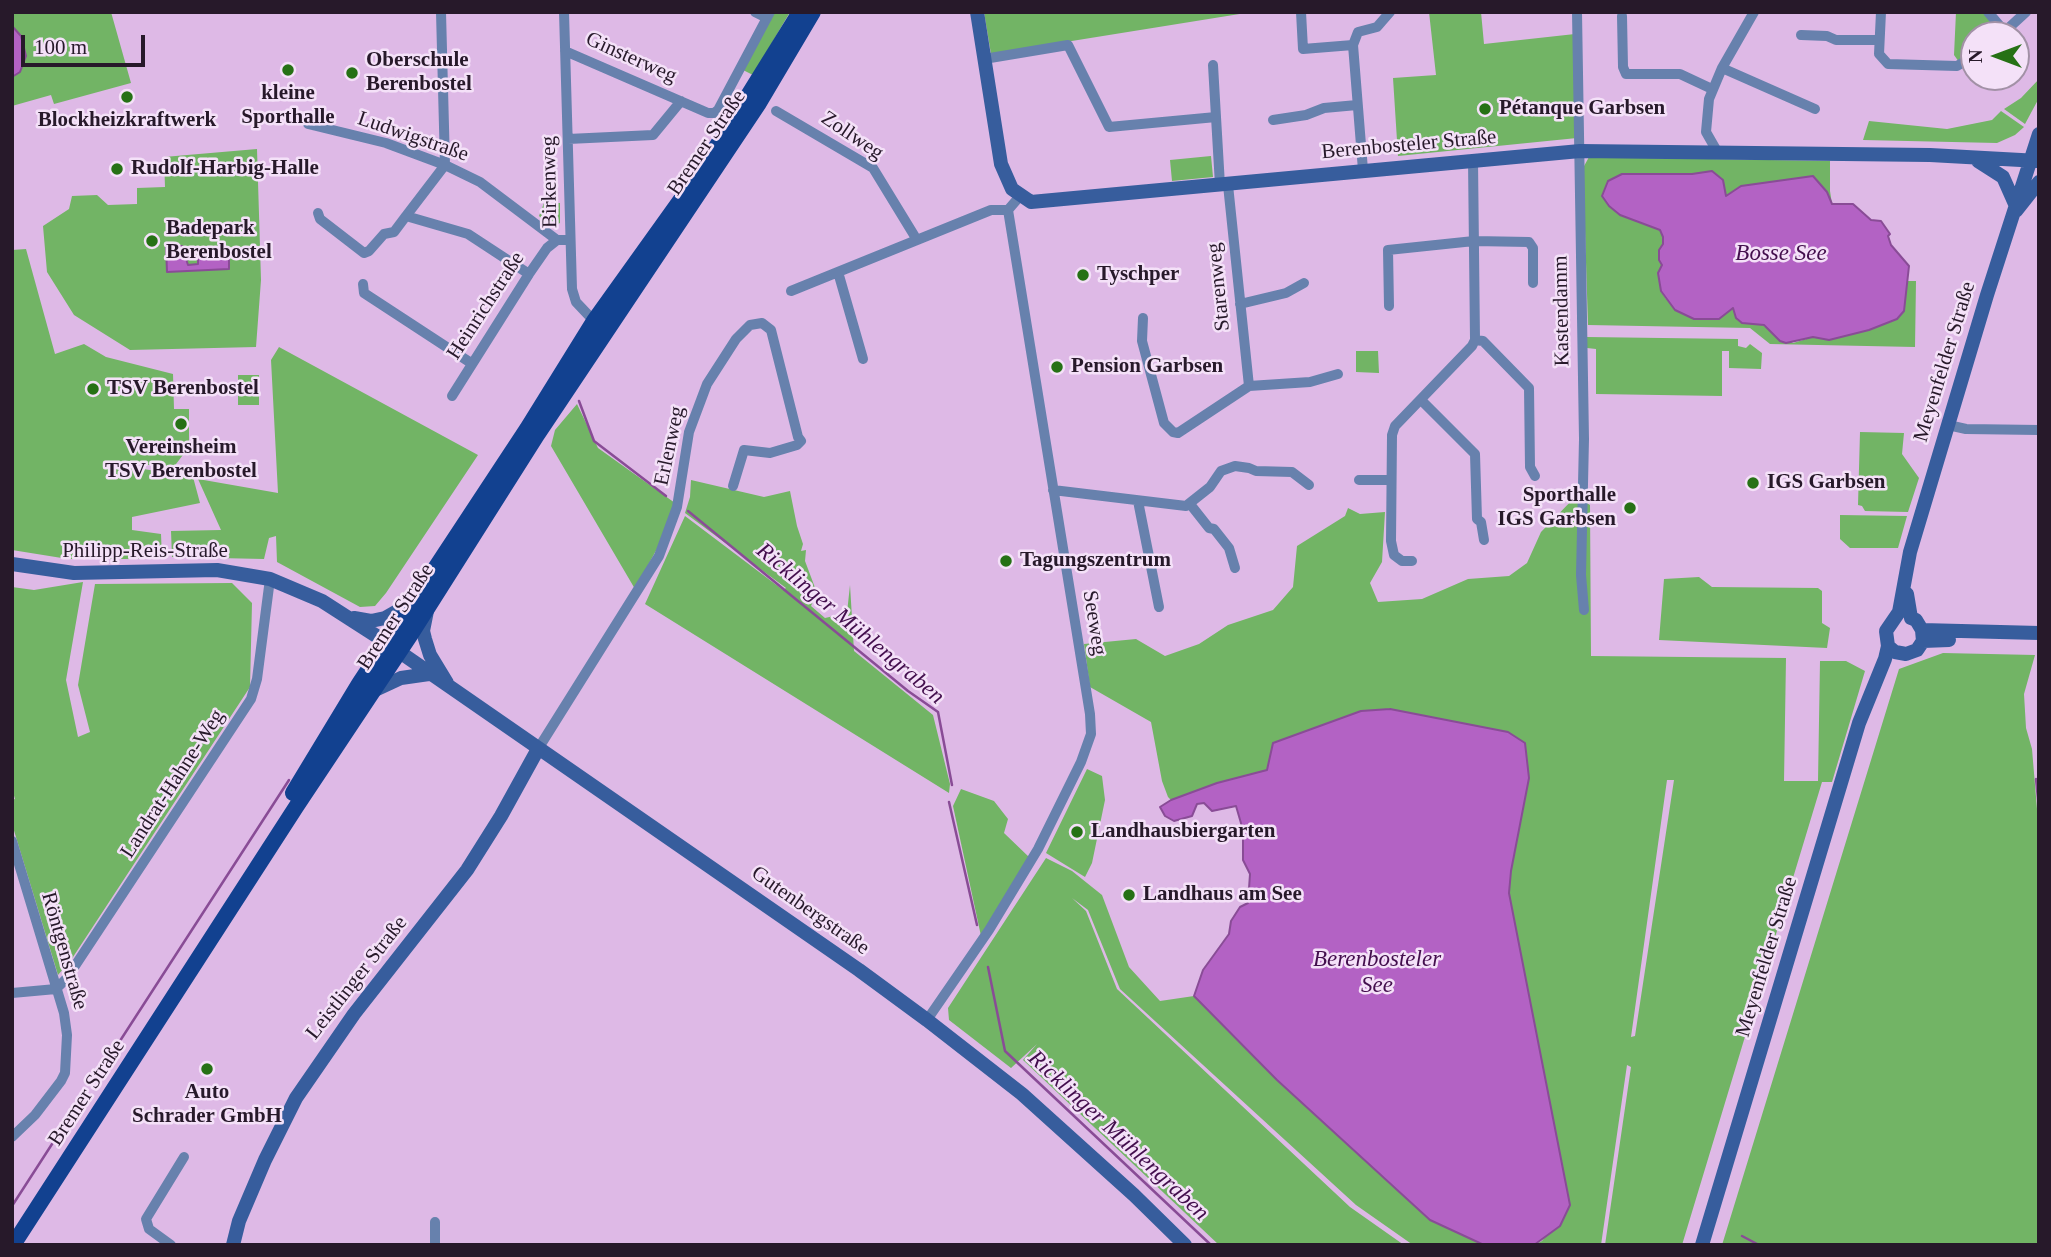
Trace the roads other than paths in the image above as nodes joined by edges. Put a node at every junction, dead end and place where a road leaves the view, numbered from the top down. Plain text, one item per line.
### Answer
1 (441, 12) edge
2 (564, 12) edge
3 (755, 12) edge
4 (800, 12) edge
5 (813, 12) edge
6 (977, 12) edge
7 (1301, 12) edge
8 (1390, 12) edge
9 (1577, 12) edge
10 (1754, 12) edge
11 (1881, 12) edge
12 (769, 15) edge
13 (1622, 16) dead end
14 (1801, 35) dead end
15 (1879, 40) junction
16 (1353, 45) junction
17 (565, 51) junction
18 (984, 59) junction
19 (1960, 64) edge
20 (1213, 65) dead end
21 (1722, 68) junction
22 (1712, 89) junction
23 (681, 101) junction
24 (1357, 105) junction
25 (1815, 109) dead end
26 (776, 111) dead end
27 (1216, 117) junction
28 (1273, 120) dead end
29 (308, 124) dead end
30 (1706, 132) junction
31 (2039, 134) edge
32 (568, 139) junction
33 (1580, 151) junction
34 (1691, 152) junction
35 (1718, 153) junction
36 (1974, 158) junction
37 (1473, 160) junction
38 (2034, 161) edge
39 (445, 165) junction
40 (1363, 170) junction
41 (2039, 182) edge
42 (1224, 185) junction
43 (1020, 196) junction
44 (2014, 209) junction
45 (1008, 210) junction
46 (318, 213) dead end
47 (406, 216) junction
48 (557, 240) junction
49 (570, 240) junction
50 (916, 240) junction
51 (1474, 241) junction
52 (838, 272) junction
53 (529, 274) junction
54 (1304, 283) dead end
55 (1533, 283) dead end
56 (363, 284) dead end
57 (791, 291) dead end
58 (1240, 304) junction
59 (1389, 306) dead end
60 (1143, 318) dead end
61 (594, 321) junction
62 (1475, 340) junction
63 (599, 344) junction
64 (863, 359) dead end
65 (471, 363) junction
66 (1338, 374) dead end
67 (1249, 386) junction
68 (452, 396) dead end
69 (1421, 400) junction
70 (1948, 425) junction
71 (2039, 430) edge
72 (1535, 476) dead end
73 (1359, 480) dead end
74 (1391, 480) junction
75 (1309, 485) dead end
76 (733, 486) dead end
77 (1053, 490) junction
78 (1138, 501) junction
79 (1190, 504) junction
80 (1484, 540) dead end
81 (1412, 561) dead end
82 (12, 564) edge
83 (1235, 568) dead end
84 (270, 579) junction
85 (420, 605) junction
86 (1159, 607) dead end
87 (1584, 610) dead end
88 (349, 617) junction
89 (1904, 618) junction
90 (2039, 633) edge
91 (1923, 635) junction
92 (2039, 641) edge
93 (393, 647) junction
94 (1894, 650) junction
95 (429, 674) junction
96 (450, 687) junction
97 (373, 691) junction
98 (538, 749) junction
99 (12, 841) edge
100 (24, 883) junction
101 (12, 884) edge
102 (56, 989) junction
103 (12, 993) edge
104 (927, 1020) junction
105 (12, 1137) edge
106 (184, 1157) dead end
107 (435, 1222) dead end
108 (12, 1227) edge
109 (13, 1245) edge
110 (171, 1245) edge
111 (233, 1245) edge
112 (435, 1245) edge
113 (1185, 1245) edge
114 (1702, 1245) edge

1 - 39 street
2 - 17 street, Birkenweg
3 - 12 street
4 - 61 main road, Bremer Straße
5 - 63 main road, Bremer Straße
6 - 18 street
7 - 16 street
8 - 16 street
9 - 33 street, Kastendamm
10 - 21 street
11 - 15 street
12 - 23 street, Ginsterweg
13 - 22 street
14 - 15 street
15 - 19 street
16 - 24 street
17 - 23 street, Ginsterweg
17 - 32 street, Birkenweg
18 - 27 street
18 - 43 street
20 - 27 street, Starenweg
21 - 22 street
21 - 25 street
22 - 30 street
23 - 32 street, Ginsterweg
24 - 28 street
24 - 40 street
26 - 50 street, Zollweg
27 - 42 street, Starenweg
29 - 39 street, Ludwigstraße
30 - 34 street
30 - 35 street
31 - 38 street, Meyenfelder Straße
32 - 49 street, Birkenweg
33 - 34 street, Berenbosteler Straße
33 - 37 street, Berenbosteler Straße
33 - 87 street, Kastendamm
34 - 35 street, Berenbosteler Straße
35 - 36 street, Berenbosteler Straße
36 - 38 street, Berenbosteler Straße
36 - 44 street
37 - 40 street, Berenbosteler Straße
37 - 51 street
38 - 44 street, Meyenfelder Straße
39 - 47 street
39 - 48 street, Ludwigstraße
40 - 42 street, Berenbosteler Straße
41 - 44 street
42 - 43 street, Berenbosteler Straße
42 - 58 street, Starenweg
43 - 45 street
44 - 70 street, Meyenfelder Straße
45 - 50 street
45 - 77 street, Seeweg
46 - 47 street
47 - 53 street
48 - 49 street
48 - 53 street, Heinrichstraße
49 - 61 street, Birkenweg
50 - 52 street
51 - 55 street
51 - 59 street
51 - 62 street
52 - 57 street
52 - 64 street
53 - 65 street, Heinrichstraße
54 - 58 street
56 - 65 street
58 - 67 street, Starenweg
60 - 67 street
61 - 63 street, Birkenweg
61 - 85 main road, Bremer Straße
62 - 69 street
62 - 72 street
63 - 85 main road, Bremer Straße
65 - 68 street, Heinrichstraße
66 - 67 street
69 - 74 street
69 - 80 street
70 - 71 street
70 - 89 street, Meyenfelder Straße
73 - 74 street
74 - 81 street
75 - 79 street
76 - 98 street, Erlenweg
77 - 78 street
77 - 104 street, Seeweg
78 - 79 street
78 - 86 street
79 - 83 street
82 - 84 street, Philipp-Reis-Straße
84 - 88 street, Philipp-Reis-Straße
84 - 102 street, Landrat-Hahne-Weg
85 - 88 street
85 - 93 main road, Bremer Straße
85 - 96 street
88 - 93 street, Philipp-Reis-Straße
89 - 91 street
89 - 94 street, Meyenfelder Straße
90 - 91 street
91 - 92 street
91 - 94 street
93 - 95 street, Gutenbergstraße
93 - 97 main road, Bremer Straße
93 - 108 main road, Bremer Straße
94 - 114 street, Meyenfelder Straße
95 - 96 street, Gutenbergstraße
95 - 97 street
96 - 98 street, Gutenbergstraße
97 - 109 main road, Bremer Straße
98 - 104 street, Gutenbergstraße
98 - 111 street, Leistlinger Straße
99 - 100 street, Röntgenstraße
100 - 101 street
100 - 102 street, Röntgenstraße
102 - 103 street
102 - 105 street, Röntgenstraße
104 - 113 street, Gutenbergstraße
106 - 110 street
107 - 112 street

